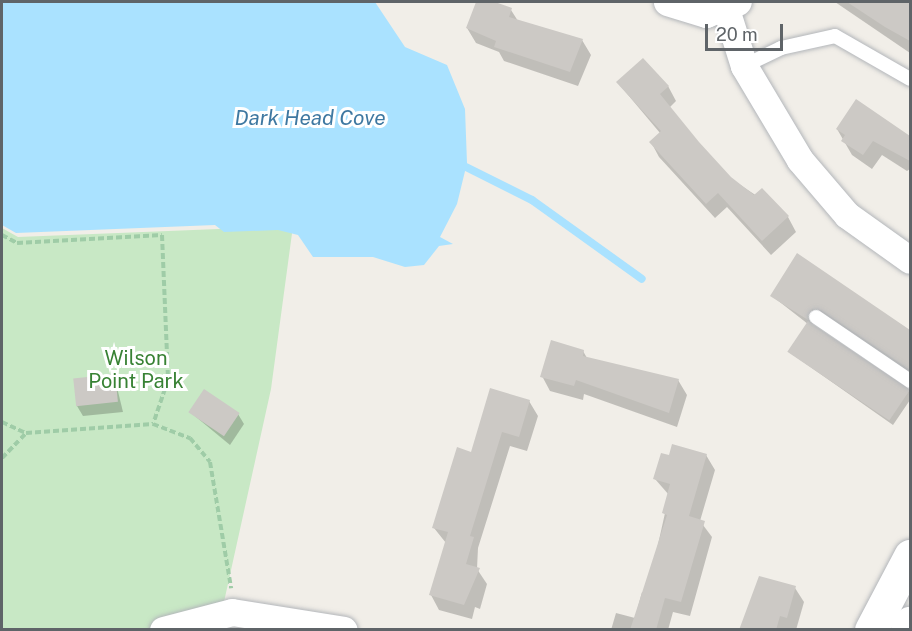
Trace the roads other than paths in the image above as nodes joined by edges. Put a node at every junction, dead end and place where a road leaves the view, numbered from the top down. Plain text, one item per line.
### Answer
1 (667, 2) edge
2 (732, 5) edge
3 (744, 66) junction
4 (910, 79) edge
5 (910, 260) edge
6 (816, 317) dead end
7 (910, 381) edge
8 (910, 556) edge
9 (910, 623) edge
10 (163, 630) edge
11 (344, 630) edge
12 (871, 630) edge
13 (907, 630) edge

1 - 2 street
2 - 3 street
3 - 4 lane
3 - 5 street
6 - 7 lane
8 - 12 street
9 - 13 street
10 - 11 street

